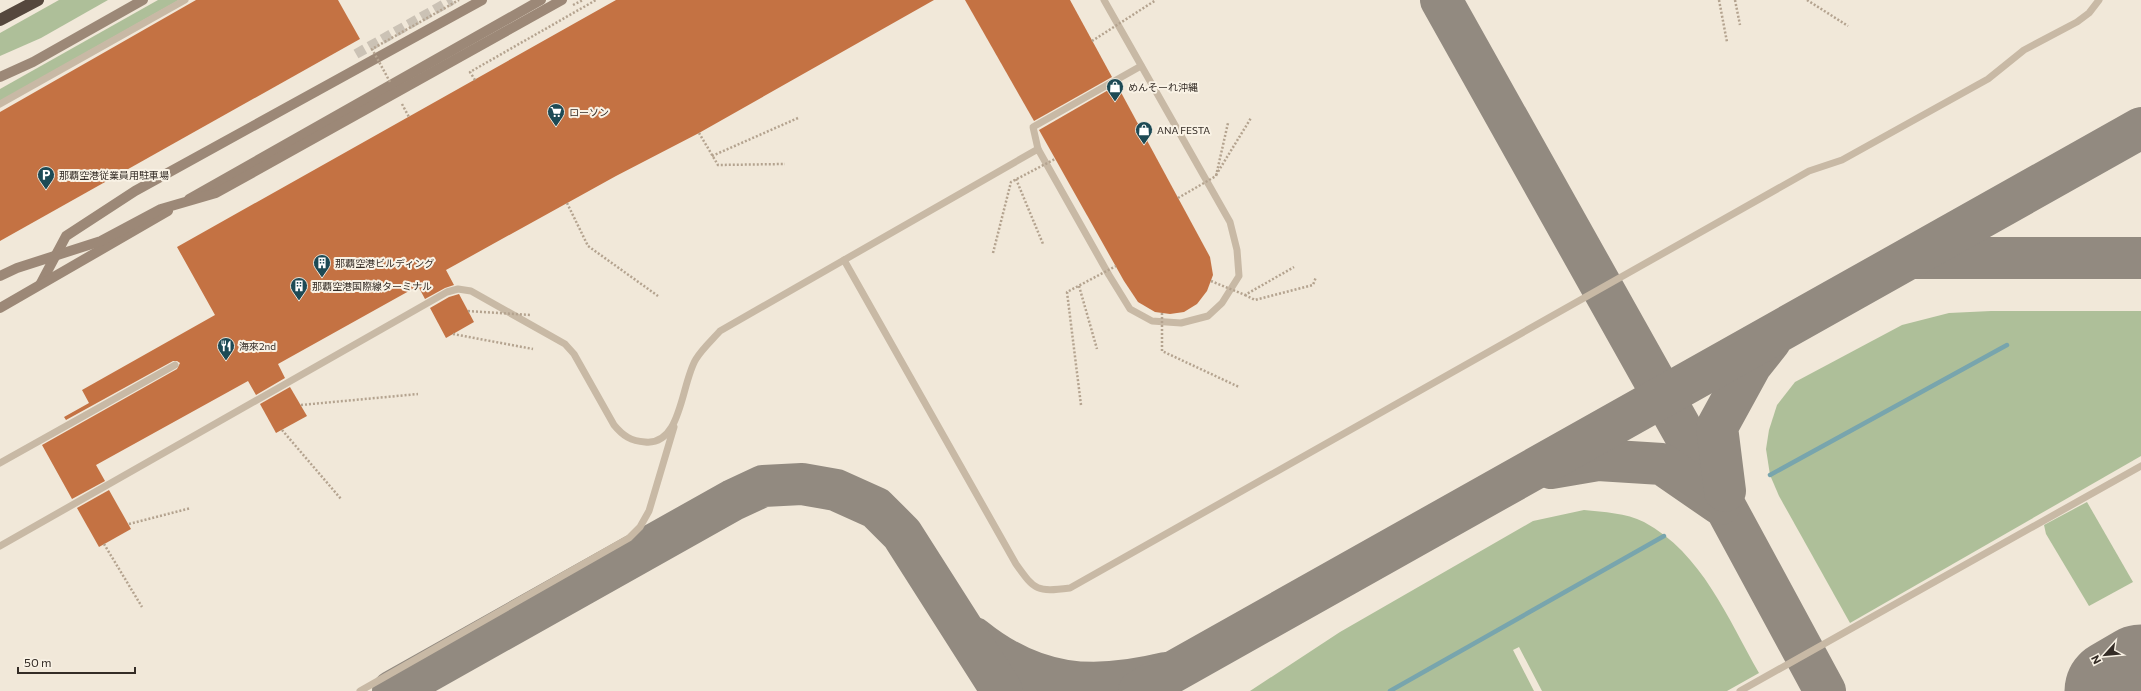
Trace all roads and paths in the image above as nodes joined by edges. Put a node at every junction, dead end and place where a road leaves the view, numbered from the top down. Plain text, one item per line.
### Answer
1 (38, 0) edge
2 (143, 0) edge
3 (185, 0) edge
4 (459, 0) edge
5 (482, 0) edge
6 (541, 0) edge
7 (562, 0) edge
8 (596, 0) edge
9 (1104, 0) edge
10 (1156, 0) edge
11 (1719, 0) edge
12 (1735, 0) edge
13 (1807, 0) edge
14 (2099, 0) edge
15 (0, 20) edge
16 (1740, 25) dead end
17 (1848, 26) dead end
18 (1092, 41) dead end
19 (1726, 42) dead end
20 (1141, 66) junction
21 (0, 77) edge
22 (475, 80) dead end
23 (390, 83) dead end
24 (402, 103) dead end
25 (0, 104) edge
26 (409, 117) dead end
27 (798, 118) dead end
28 (1251, 118) dead end
29 (1228, 123) dead end
30 (699, 133) dead end
31 (1038, 149) junction
32 (712, 156) junction
33 (1055, 159) dead end
34 (785, 164) dead end
35 (1216, 176) junction
36 (1016, 179) junction
37 (1178, 198) dead end
38 (567, 203) dead end
39 (1043, 244) dead end
40 (993, 253) dead end
41 (844, 260) junction
42 (1116, 266) dead end
43 (1294, 267) dead end
44 (0, 276) edge
45 (1316, 277) dead end
46 (1211, 281) dead end
47 (41, 283) junction
48 (1079, 286) junction
49 (1245, 295) junction
50 (658, 296) dead end
51 (0, 308) edge
52 (468, 311) dead end
53 (1162, 313) dead end
54 (530, 315) dead end
55 (453, 334) dead end
56 (534, 349) dead end
57 (1097, 349) dead end
58 (175, 365) dead end
59 (1239, 387) dead end
60 (418, 394) dead end
61 (301, 405) dead end
62 (1081, 405) dead end
63 (675, 423) junction
64 (282, 430) dead end
65 (0, 463) edge
66 (2141, 466) edge
67 (341, 500) dead end
68 (191, 508) dead end
69 (129, 524) dead end
70 (104, 544) dead end
71 (0, 546) edge
72 (142, 607) dead end
73 (360, 691) edge
74 (1740, 691) edge

1 - 15 highway
2 - 21 street
3 - 25 lane
4 - 23 path, bridge
5 - 47 street
6 - 47 street
7 - 44 street, bridge
8 - 22 path
9 - 20 lane
10 - 18 path, bridge
11 - 19 path
12 - 16 path
13 - 17 path
14 - 41 lane
20 - 31 lane
20 - 31 lane
24 - 26 path, bridge
27 - 32 path
28 - 35 path
29 - 35 path, bridge
30 - 32 path
31 - 41 lane
32 - 34 path
33 - 36 path, bridge
35 - 37 path, bridge
36 - 39 path
36 - 40 path, bridge
38 - 50 path
41 - 63 lane
42 - 48 path, bridge
43 - 49 path, bridge
45 - 49 path
46 - 49 path, bridge
47 - 51 street
48 - 57 path
48 - 62 path, bridge
52 - 54 path, bridge
53 - 59 path, bridge
55 - 56 path
58 - 65 lane
60 - 61 path
63 - 71 lane
63 - 73 lane
64 - 67 path
66 - 74 lane
68 - 69 path
70 - 72 path

